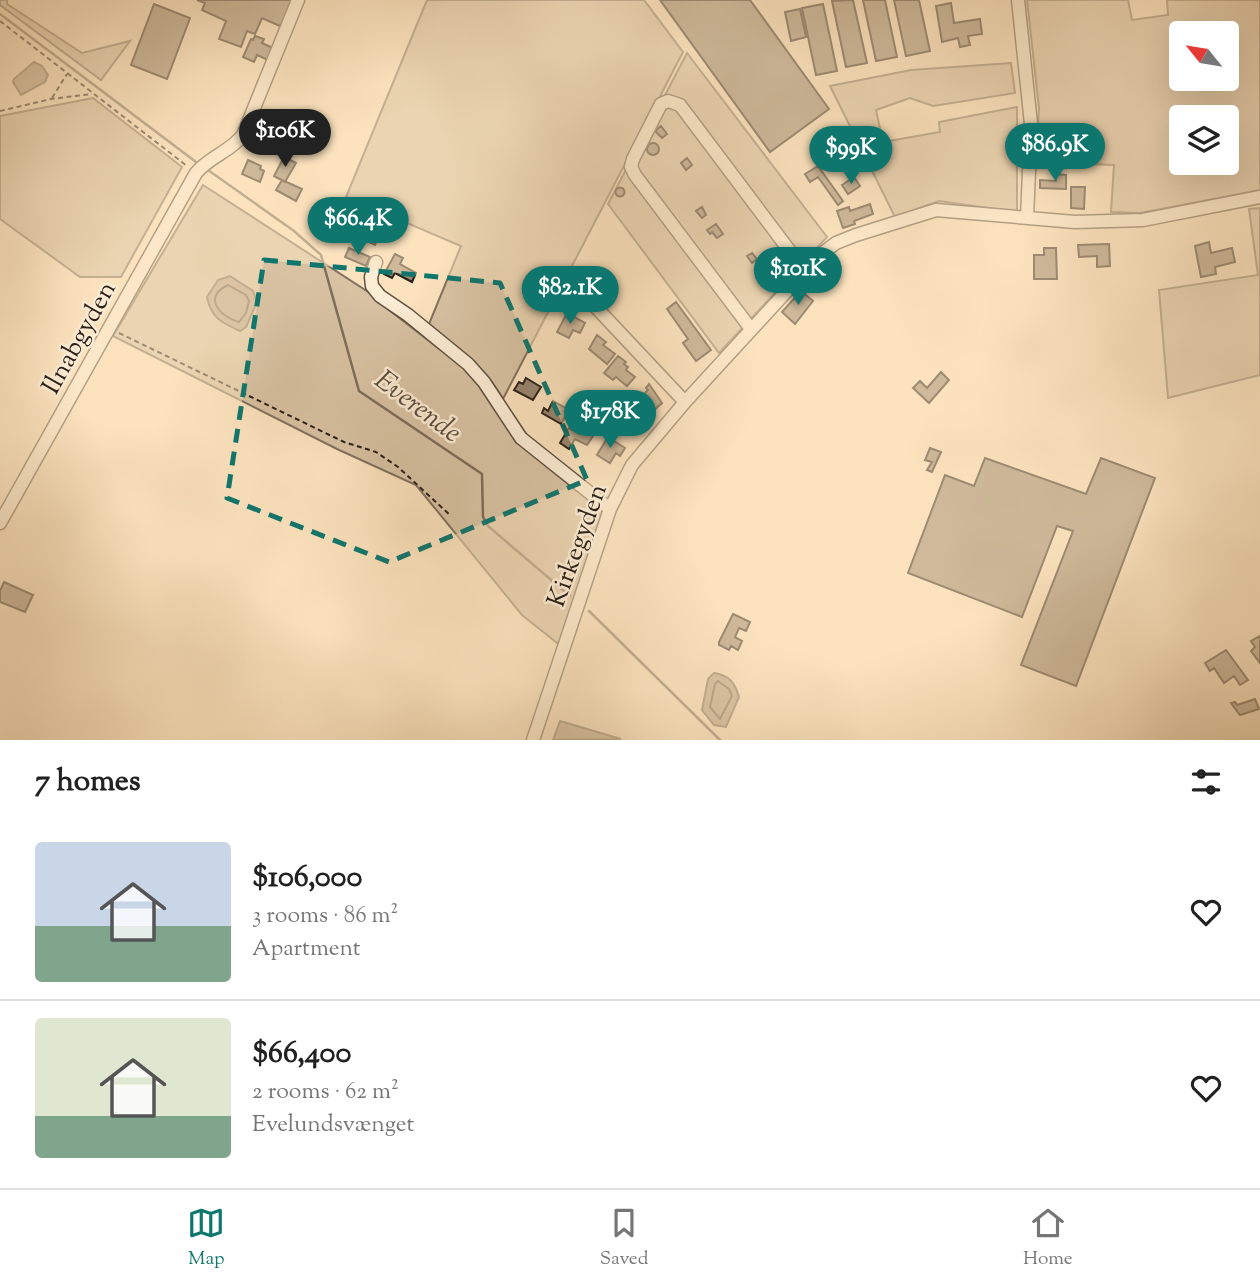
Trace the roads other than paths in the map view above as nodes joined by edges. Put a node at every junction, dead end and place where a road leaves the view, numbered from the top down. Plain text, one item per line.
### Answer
1 (298, 0) edge
2 (1018, 0) edge
3 (243, 135) junction
4 (269, 147) dead end
5 (1260, 197) edge
6 (1027, 218) junction
7 (376, 262) dead end
8 (804, 270) junction
9 (591, 302) dead end
10 (751, 330) junction
11 (685, 402) junction
12 (610, 509) junction
13 (0, 523) edge
14 (533, 740) edge

1 - 3 street
2 - 6 street
3 - 4 street
3 - 13 street, Ilnabgyden
5 - 6 street, Kirkegyden
6 - 8 street, Kirkegyden
7 - 12 street
8 - 10 street, Kirkegyden
8 - 10 street
9 - 11 street
10 - 11 street, Kirkegyden
11 - 12 street, Kirkegyden
12 - 14 street, Kirkegyden

